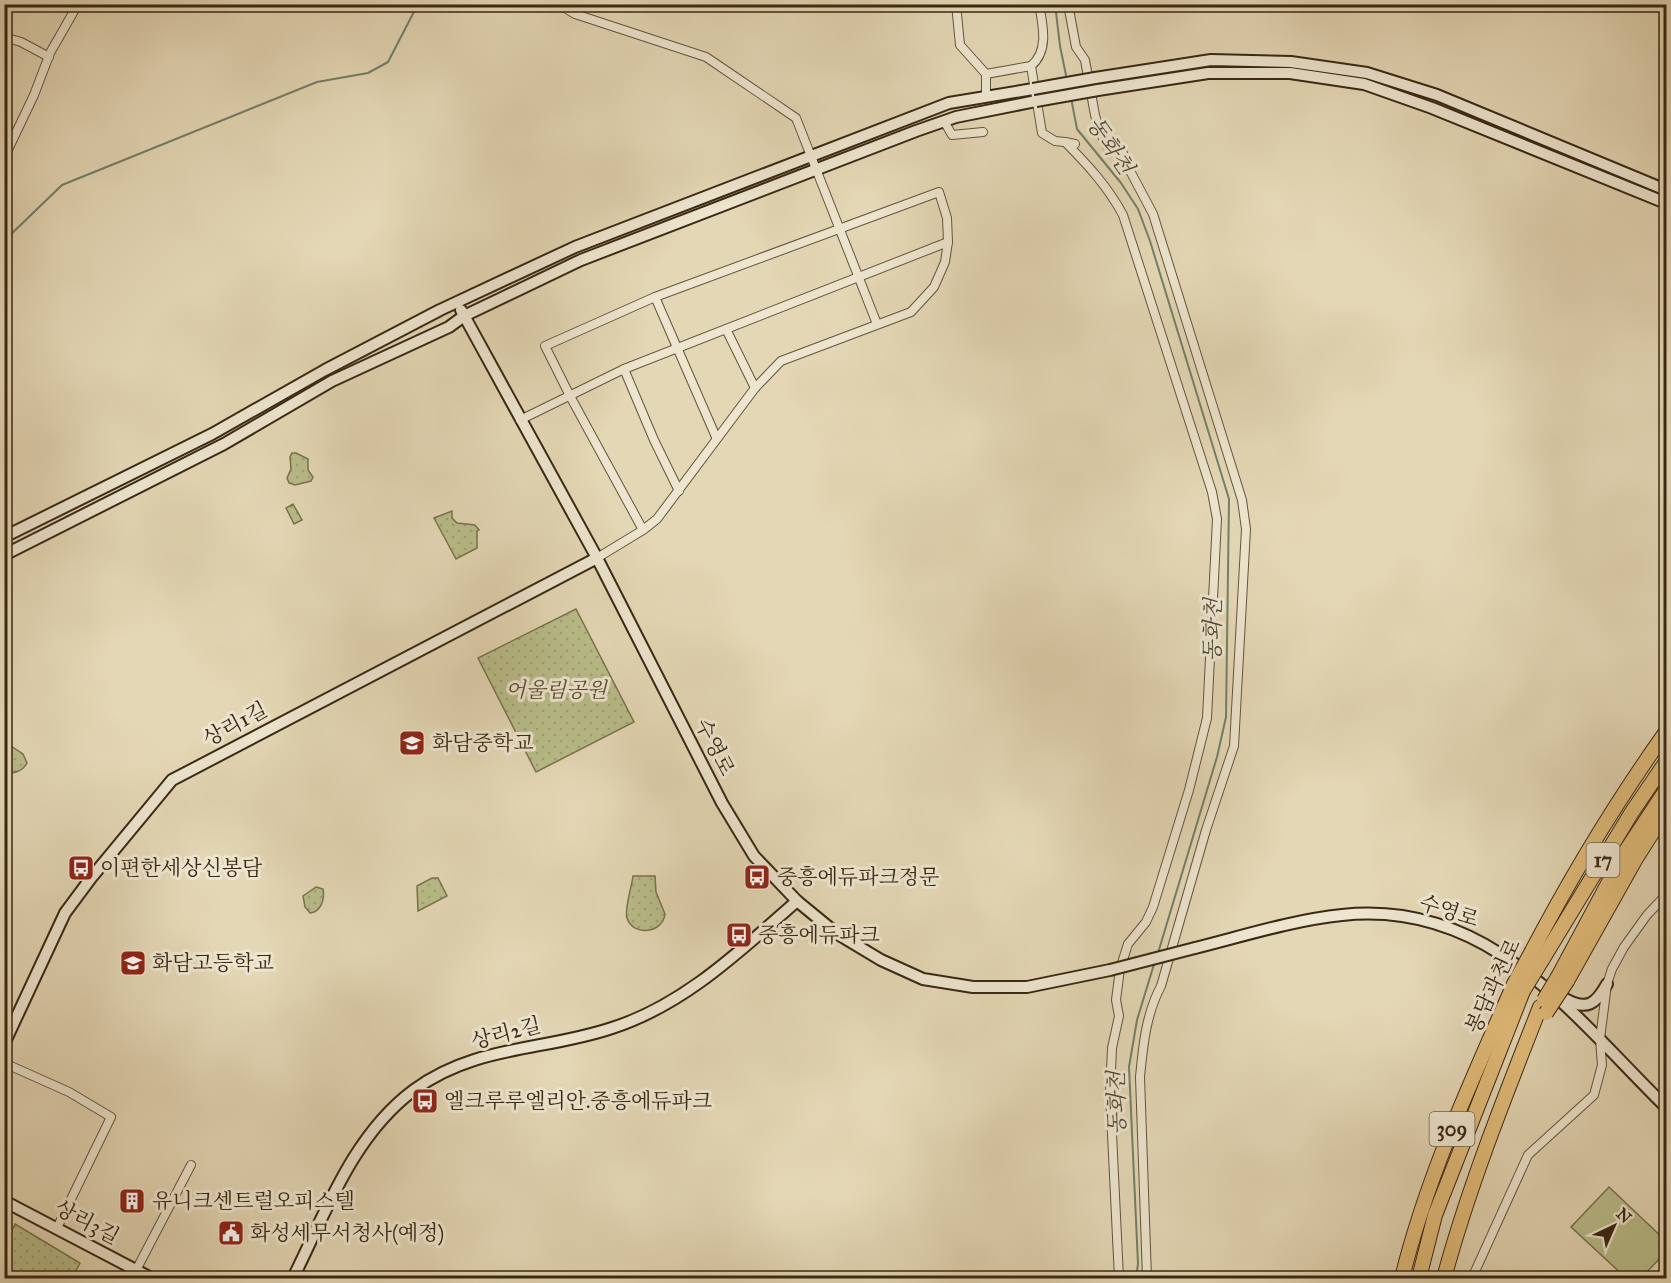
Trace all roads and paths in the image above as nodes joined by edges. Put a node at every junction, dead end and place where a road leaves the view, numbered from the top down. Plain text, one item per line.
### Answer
1 (78, 4) edge
2 (559, 4) edge
3 (956, 4) edge
4 (1040, 4) edge
5 (1068, 4) edge
6 (4, 37) edge
7 (49, 57) junction
8 (1031, 66) junction
9 (986, 74) junction
10 (986, 97) junction
11 (944, 120) junction
12 (983, 132) dead end
13 (1065, 142) junction
14 (1075, 144) dead end
15 (1107, 146) dead end
16 (1121, 148) dead end
17 (811, 155) junction
18 (4, 159) edge
19 (816, 170) junction
20 (1666, 190) edge
21 (1666, 203) edge
22 (840, 229) junction
23 (948, 242) junction
24 (859, 277) junction
25 (655, 297) junction
26 (456, 302) junction
27 (464, 316) junction
28 (877, 324) junction
29 (726, 329) junction
30 (677, 348) junction
31 (624, 369) junction
32 (754, 388) junction
33 (570, 396) junction
34 (520, 420) junction
35 (716, 437) junction
36 (679, 490) junction
37 (643, 530) junction
38 (4, 537) edge
39 (4, 555) edge
40 (597, 558) junction
41 (1666, 732) edge
42 (1666, 762) edge
43 (1666, 790) edge
44 (1666, 811) edge
45 (1666, 895) edge
46 (797, 901) junction
47 (1537, 955) junction
48 (1563, 978) junction
49 (1607, 984) junction
50 (1519, 987) junction
51 (1551, 992) junction
52 (1543, 1010) junction
53 (8, 1028) edge
54 (1600, 1039) junction
55 (4, 1044) edge
56 (4, 1063) edge
57 (1666, 1107) edge
58 (191, 1165) dead end
59 (4, 1201) edge
60 (57, 1228) junction
61 (134, 1274) edge
62 (151, 1278) edge
63 (293, 1278) edge
64 (1119, 1278) edge
65 (1147, 1278) edge
66 (1402, 1278) edge
67 (1419, 1278) edge
68 (1444, 1278) edge
69 (1450, 1278) edge
70 (1472, 1278) edge

1 - 7 street
2 - 17 street
3 - 9 street
4 - 8 street
5 - 15 street
6 - 7 street
7 - 18 street
8 - 9 street
8 - 13 street
9 - 10 street
10 - 17 main road
10 - 20 main road, bridge
11 - 12 street
11 - 19 main road
11 - 21 main road, bridge
13 - 14 street
13 - 64 street
16 - 65 street
17 - 19 street
17 - 26 main road
19 - 22 street
19 - 27 main road
22 - 23 street
22 - 24 street
22 - 25 street
23 - 24 street
23 - 28 street
24 - 28 street
24 - 29 street
25 - 30 street
25 - 33 street
26 - 27 main road, 수영로
26 - 38 main road
27 - 34 main road, 수영로
27 - 39 main road
28 - 32 street
29 - 30 street
29 - 32 street
30 - 31 street
30 - 35 street
31 - 33 street
31 - 36 street
32 - 35 street
33 - 34 street
33 - 37 street
34 - 40 main road, 수영로
35 - 36 street
36 - 37 street
37 - 40 street
40 - 46 main road, 수영로
40 - 53 main road, 상리1길
41 - 47 highway, 봉담과천로
42 - 47 highway, 17
43 - 48 highway, 17
44 - 48 highway
45 - 49 street
46 - 51 main road, 수영로, bridge
46 - 63 main road, 상리2길
47 - 50 highway, 17, bridge
48 - 52 highway, 17, bridge
49 - 51 main road
49 - 54 street
50 - 66 highway, 봉담과천로 / 309
50 - 67 highway, 17
51 - 54 main road, 수영로
52 - 68 highway, 17
52 - 69 highway, 309
53 - 55 main road, 상리1길
54 - 57 main road, 수영로
54 - 70 street
56 - 60 street
58 - 61 street
59 - 60 main road, 상리3길
60 - 61 main road, 상리3길
61 - 62 main road, 상리3길

